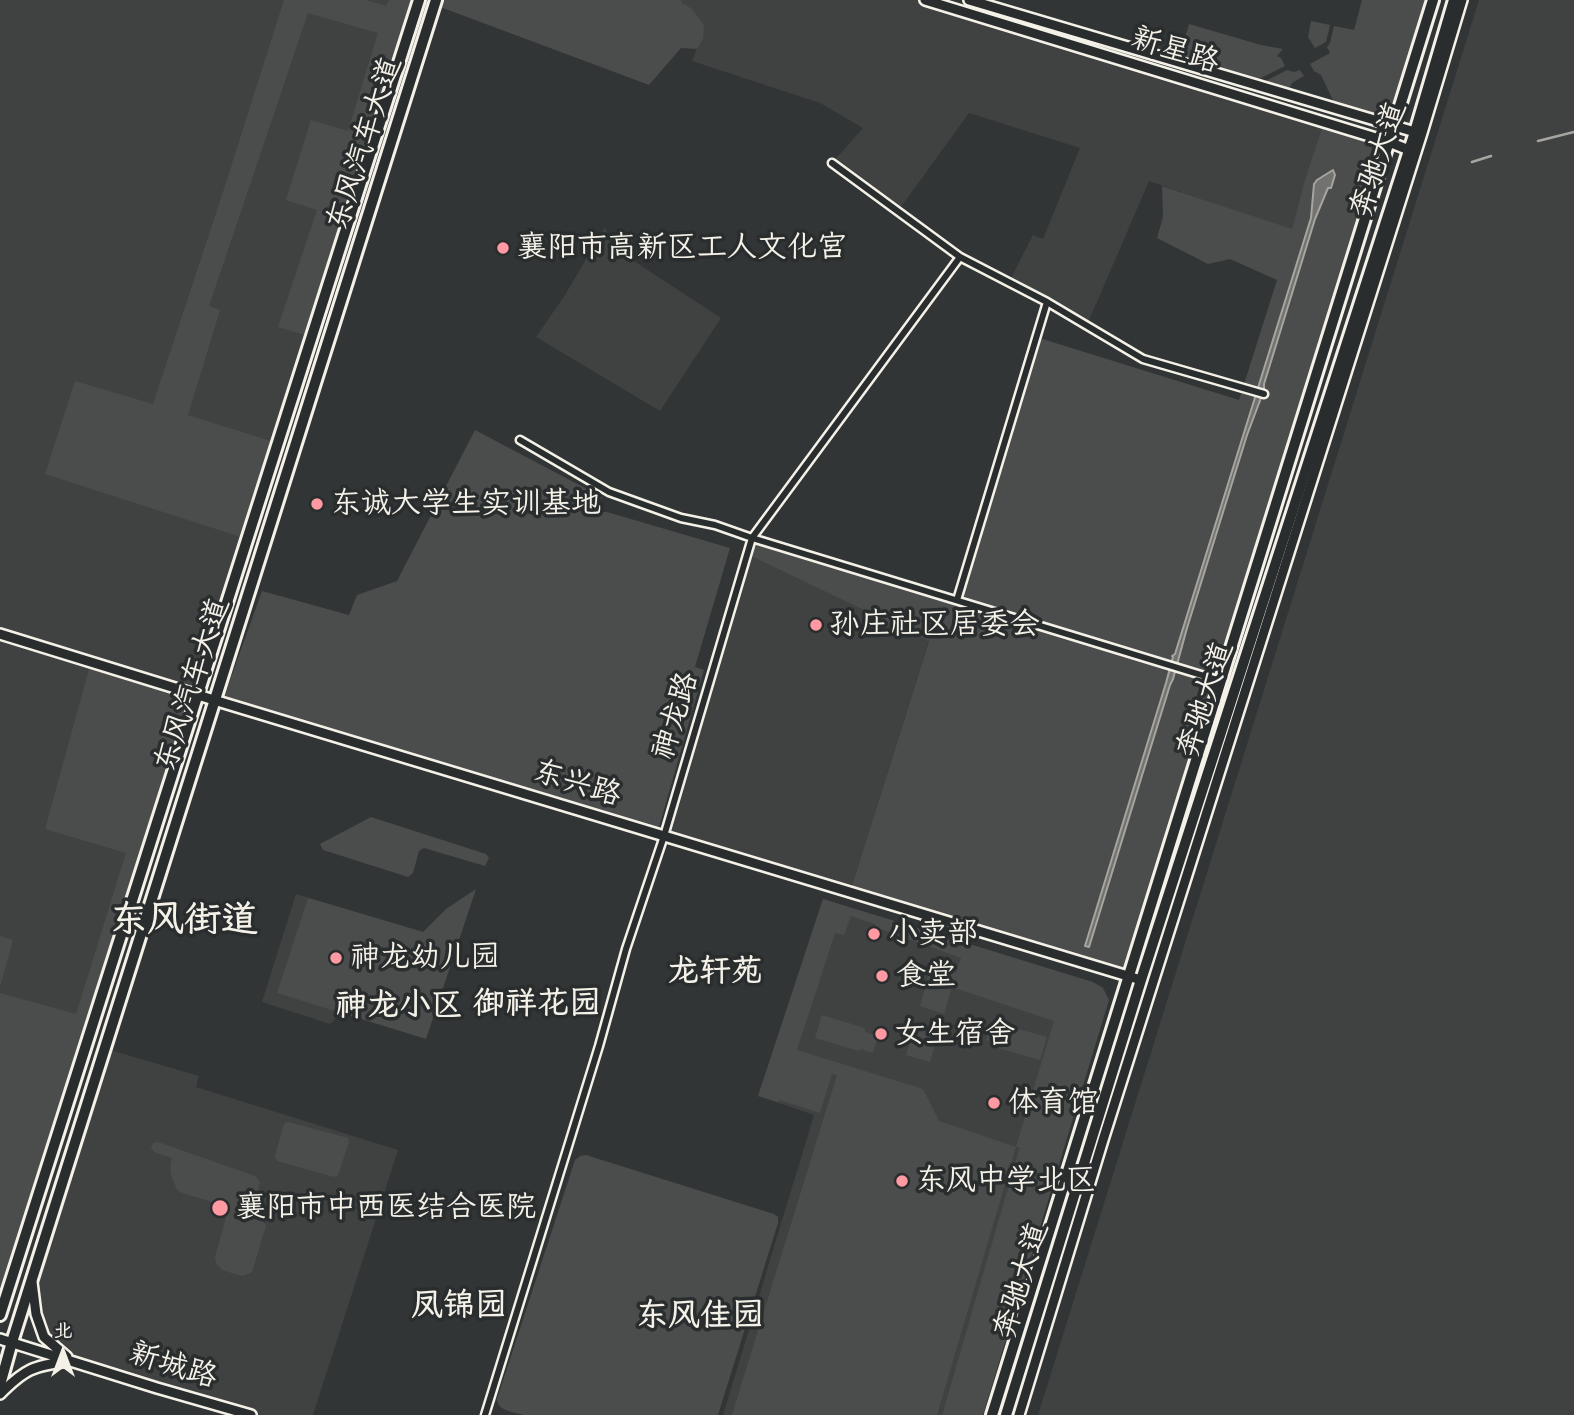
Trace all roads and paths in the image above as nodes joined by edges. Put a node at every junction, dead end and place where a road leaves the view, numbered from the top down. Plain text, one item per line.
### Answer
1 (419, 0) edge
2 (436, 0) edge
3 (925, 0) edge
4 (969, 0) edge
5 (1433, 0) edge
6 (1454, 0) edge
7 (1462, 0) edge
8 (1394, 126) junction
9 (1415, 132) junction
10 (1389, 142) junction
11 (1409, 157) junction
12 (832, 163) dead end
13 (960, 257) junction
14 (1047, 302) junction
15 (1264, 394) dead end
16 (520, 440) dead end
17 (752, 538) junction
18 (957, 600) junction
19 (0, 634) edge
20 (1221, 681) junction
21 (197, 695) junction
22 (214, 700) junction
23 (664, 836) junction
24 (1129, 977) junction
25 (1141, 980) junction
26 (1119, 1068) junction
27 (32, 1278) junction
28 (0, 1315) edge
29 (0, 1339) edge
30 (12, 1342) junction
31 (71, 1361) junction
32 (0, 1385) edge
33 (0, 1394) edge
34 (251, 1415) edge
35 (485, 1415) edge
36 (992, 1415) edge
37 (1006, 1415) edge
38 (1019, 1415) edge

1 - 21 main road, 东风汽车大道
2 - 22 main road, 东风汽车大道
3 - 10 street, 新星路
4 - 8 street, 新星路
5 - 8 main road, 奔驰大道
6 - 9 main road, 奔驰大道
7 - 11 street
8 - 9 street, 新星路
8 - 10 main road, 奔驰大道
9 - 11 main road, 奔驰大道
10 - 11 street, 新星路
10 - 20 main road, 奔驰大道
11 - 25 main road, 奔驰大道
11 - 26 street
12 - 13 street
13 - 14 street
13 - 17 street
14 - 15 street
14 - 18 street
16 - 17 street
17 - 18 street
17 - 23 street, 神龙路
18 - 20 street
19 - 21 street, 东兴路
20 - 24 main road, 奔驰大道
21 - 22 street, 东兴路
21 - 28 main road, 东风汽车大道
22 - 23 street, 东兴路
22 - 27 main road, 东风汽车大道
23 - 24 street, 东兴路
23 - 35 street, 神龙路
24 - 25 street, 东兴路
24 - 36 main road, 奔驰大道
25 - 26 main road, 奔驰大道
26 - 37 main road, 奔驰大道
26 - 38 street
27 - 30 main road, 东风汽车大道
27 - 31 street
29 - 30 street, 新城路
30 - 31 street, 新城路
30 - 32 main road, 东风汽车大道
31 - 33 street
31 - 34 street, 新城路

